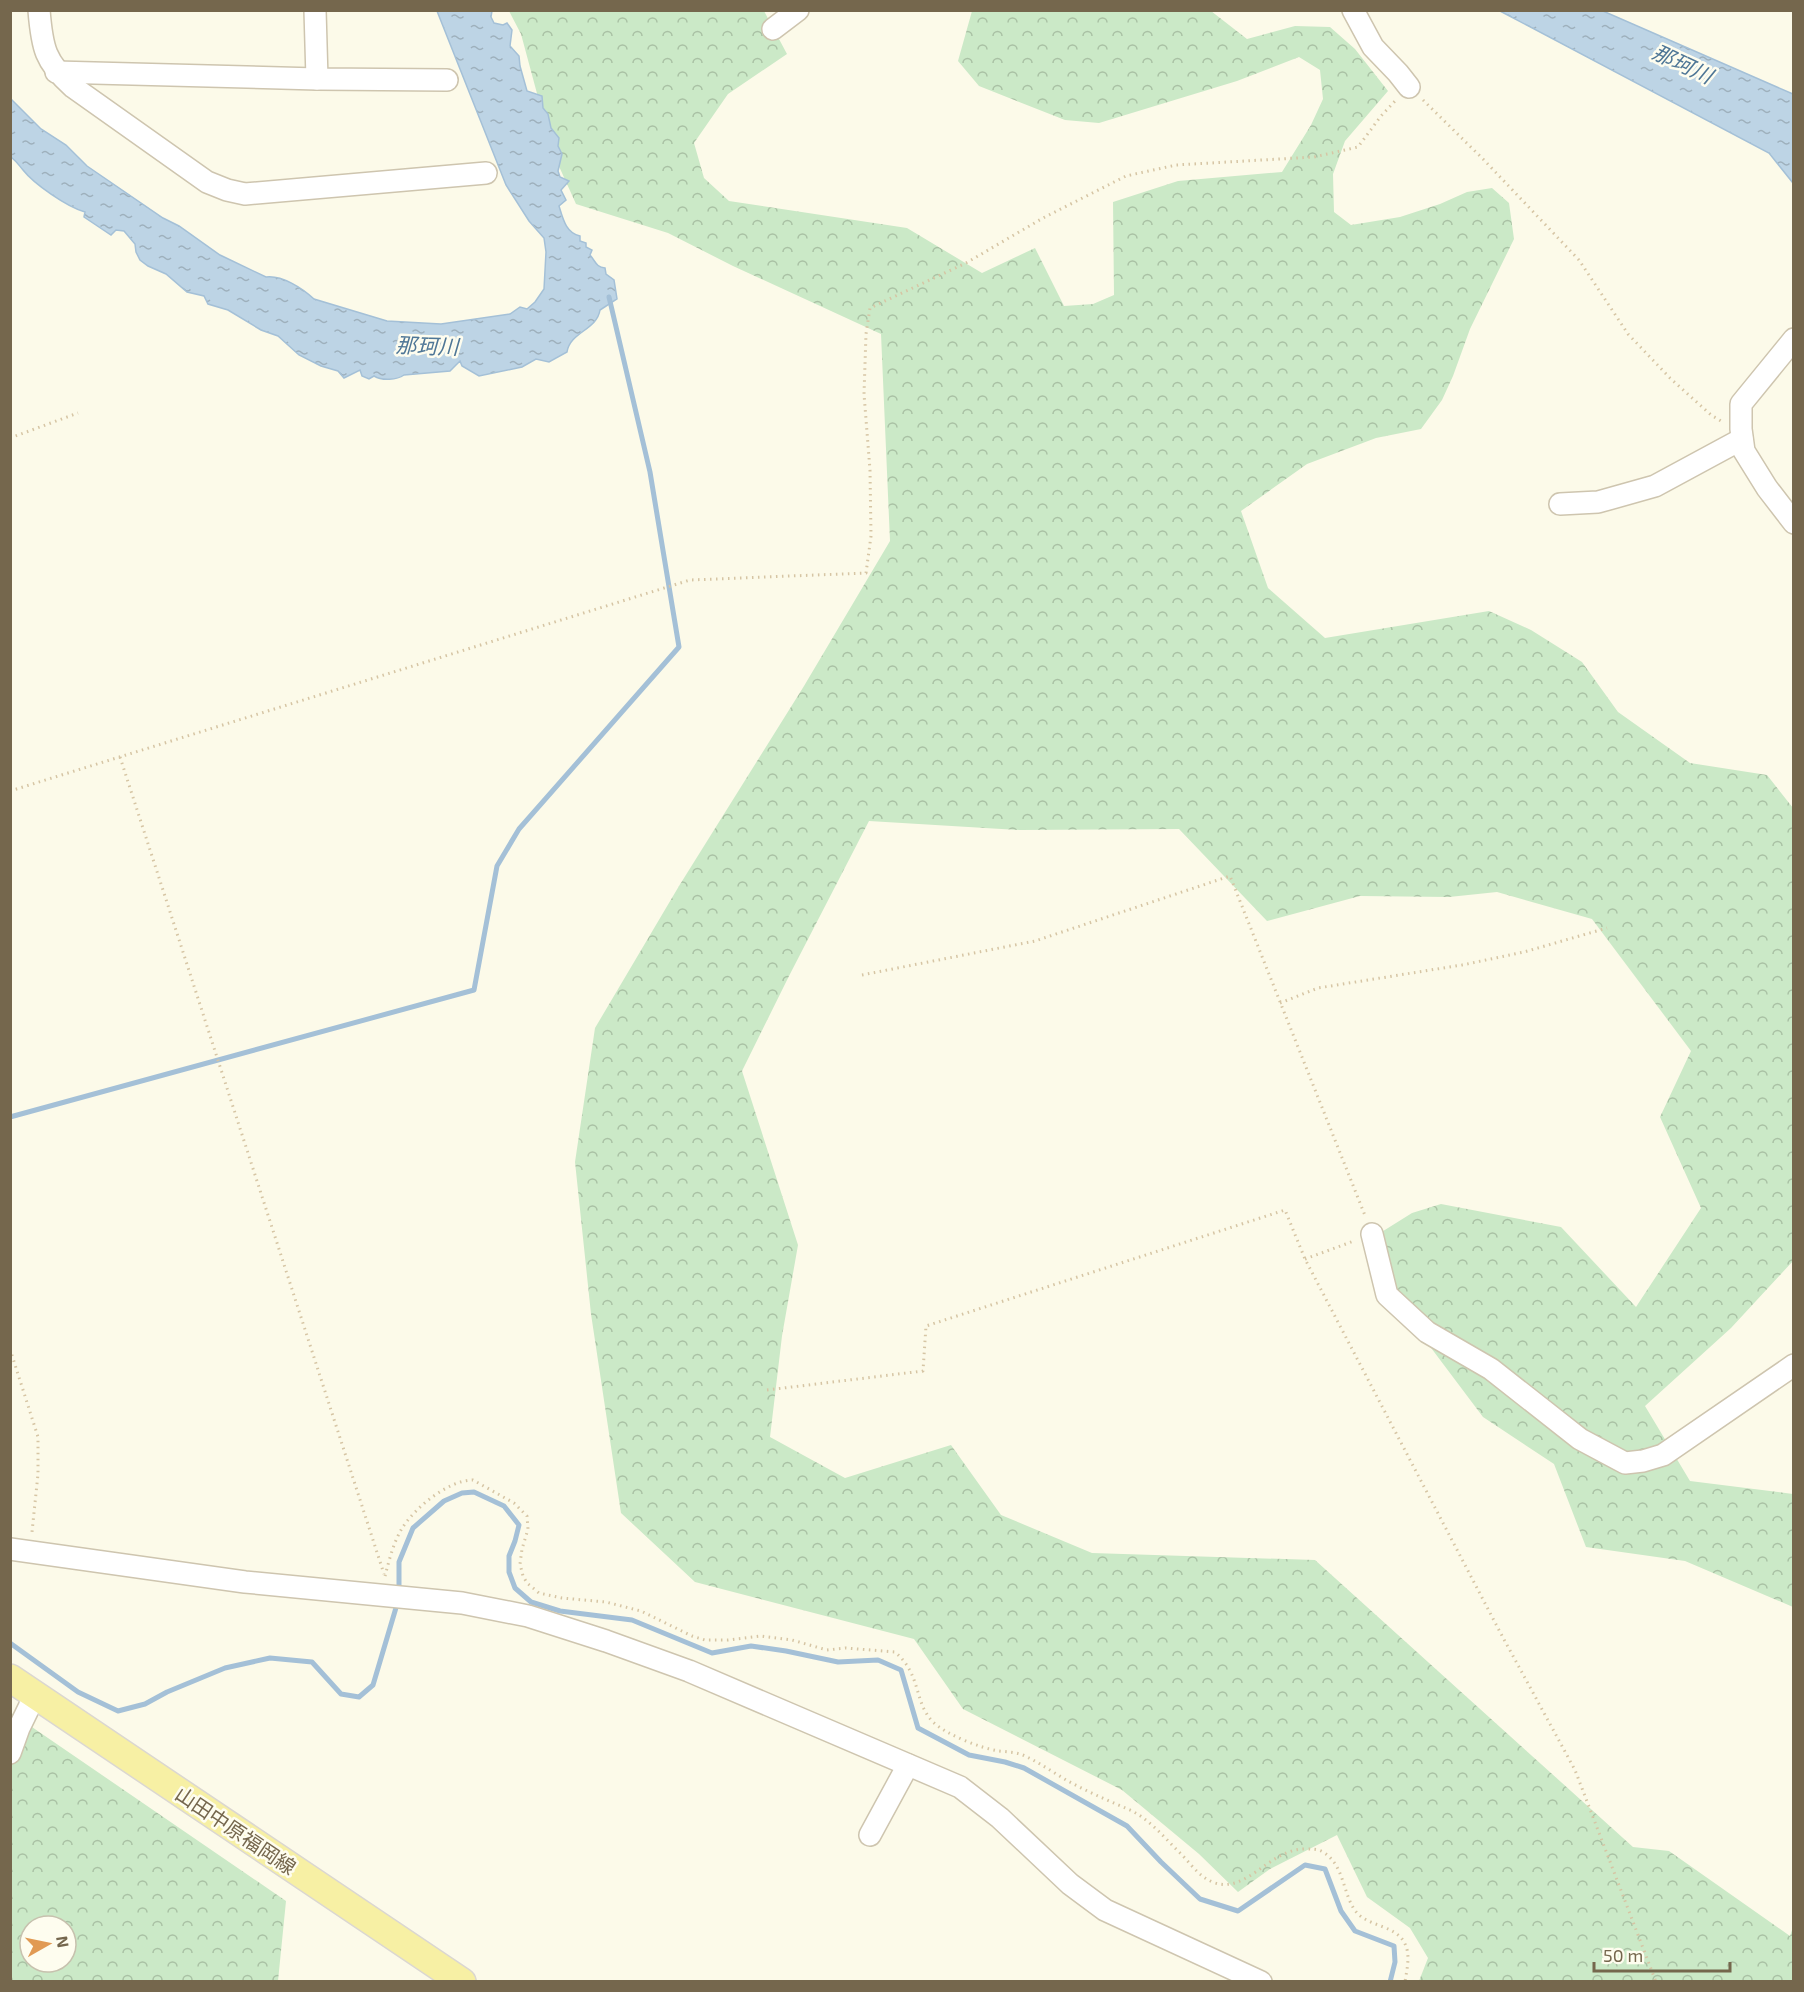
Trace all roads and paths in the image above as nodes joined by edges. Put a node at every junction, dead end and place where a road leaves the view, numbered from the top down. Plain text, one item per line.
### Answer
1 (39, 10) edge
2 (315, 10) edge
3 (798, 10) edge
4 (1353, 10) edge
5 (773, 29) dead end
6 (56, 72) junction
7 (317, 79) junction
8 (447, 80) dead end
9 (1409, 87) junction
10 (486, 173) dead end
11 (1794, 339) edge
12 (78, 413) dead end
13 (1741, 434) junction
14 (10, 438) edge
15 (1560, 504) dead end
16 (1794, 523) edge
17 (120, 757) junction
18 (10, 791) edge
19 (1607, 928) dead end
20 (862, 975) dead end
21 (1280, 1003) junction
22 (1372, 1234) junction
23 (1305, 1259) junction
24 (10, 1349) edge
25 (1794, 1365) edge
26 (767, 1390) dead end
27 (20, 1551) edge
28 (387, 1586) junction
29 (10, 1678) edge
30 (35, 1695) junction
31 (10, 1753) edge
32 (908, 1765) junction
33 (870, 1835) dead end
34 (462, 1982) edge
35 (1261, 1982) edge
36 (1405, 1982) edge
37 (1656, 1982) edge

1 - 6 street
2 - 7 street
3 - 5 street
4 - 9 street
6 - 7 street
6 - 10 street
7 - 8 street
9 - 13 path
9 - 17 path
11 - 13 street
12 - 14 path
13 - 15 street
13 - 16 street
17 - 18 path
17 - 28 path
19 - 21 path
20 - 21 path
21 - 22 path
22 - 23 path
22 - 25 street
23 - 26 path
23 - 37 path
24 - 27 path
27 - 28 street
28 - 32 street
28 - 36 path
29 - 30 main road, 山田中原福岡線
30 - 31 street
30 - 34 main road, 山田中原福岡線
32 - 33 street
32 - 35 street

